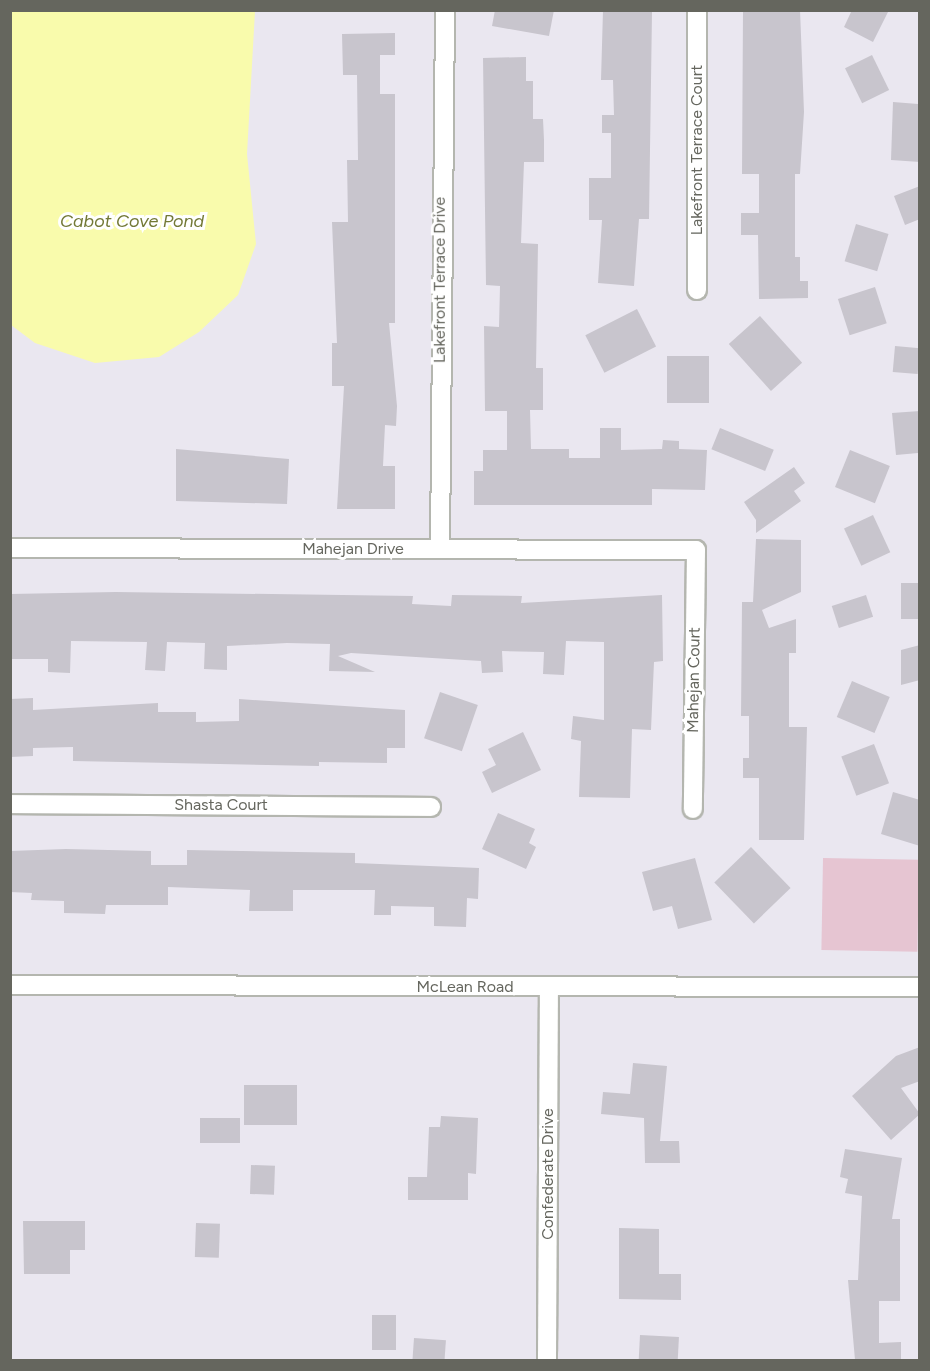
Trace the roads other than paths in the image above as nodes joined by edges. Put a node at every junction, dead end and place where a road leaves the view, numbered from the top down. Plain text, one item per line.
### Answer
1 (444, 10) edge
2 (697, 10) edge
3 (697, 290) dead end
4 (10, 548) edge
5 (440, 549) junction
6 (696, 550) joint
7 (10, 804) edge
8 (431, 807) dead end
9 (693, 809) dead end
10 (10, 985) edge
11 (549, 987) junction
12 (920, 987) edge
13 (548, 1360) edge

1 - 5 street, Lakefront Terrace Drive
2 - 3 street, Lakefront Terrace Court
4 - 5 street, Mahejan Drive
5 - 6 street, Mahejan Drive
6 - 9 street, Mahejan Court
7 - 8 street, Shasta Court
10 - 11 street, McLean Road
11 - 12 street, McLean Road
11 - 13 street, Confederate Drive

